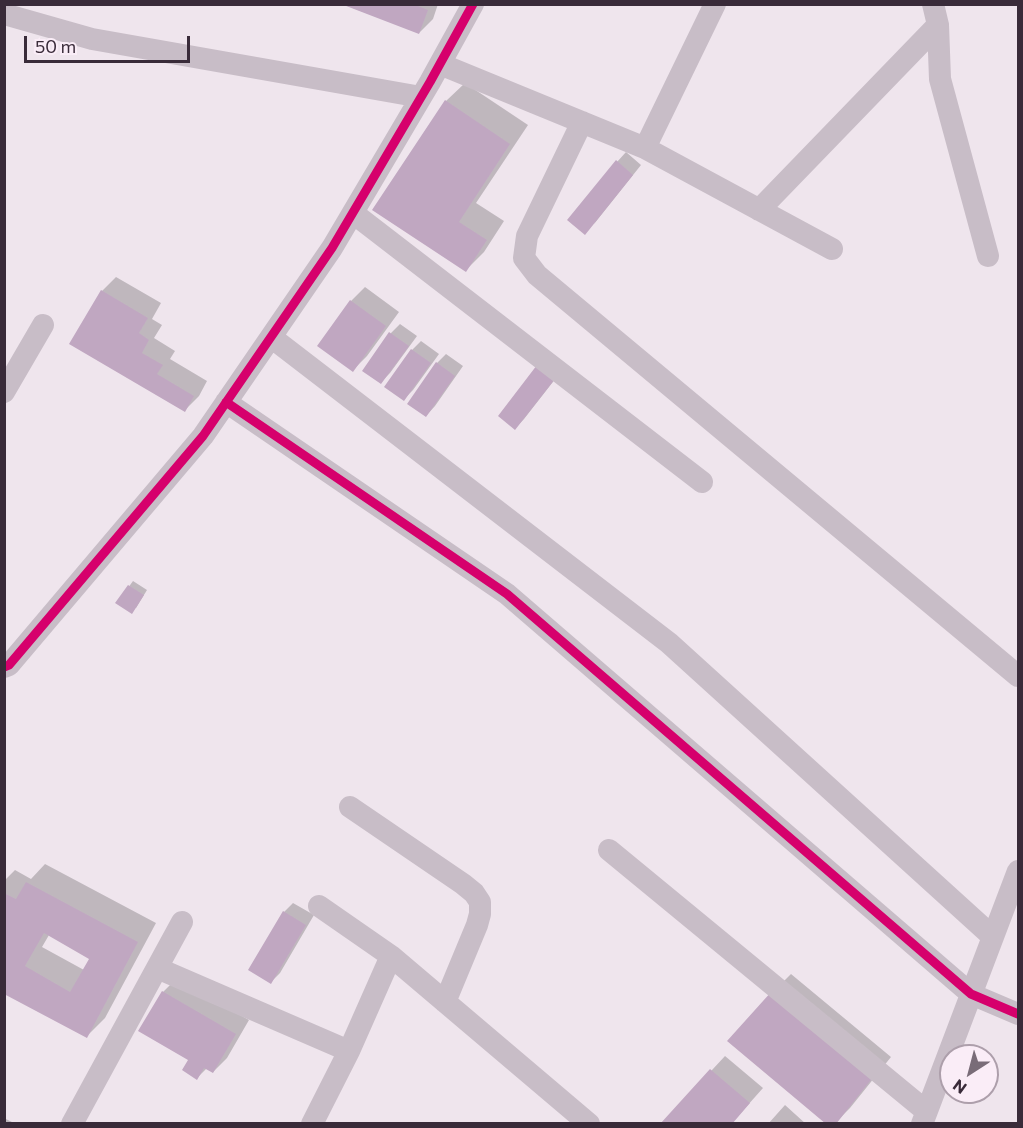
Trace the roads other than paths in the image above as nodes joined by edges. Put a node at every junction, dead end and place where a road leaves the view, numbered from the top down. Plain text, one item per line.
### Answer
1 (472, 4) edge
2 (715, 4) edge
3 (4, 14) edge
4 (935, 15) edge
5 (440, 64) junction
6 (421, 97) junction
7 (582, 122) junction
8 (645, 148) junction
9 (759, 210) junction
10 (353, 213) junction
11 (832, 249) dead end
12 (988, 256) dead end
13 (43, 325) dead end
14 (271, 337) junction
15 (4, 392) edge
16 (226, 402) junction
17 (702, 482) dead end
18 (4, 667) edge
19 (1018, 676) edge
20 (350, 807) dead end
21 (609, 850) dead end
22 (1018, 871) edge
23 (319, 906) dead end
24 (182, 922) dead end
25 (993, 938) junction
26 (391, 956) junction
27 (157, 969) junction
28 (971, 994) junction
29 (445, 1002) junction
30 (1018, 1014) edge
31 (349, 1051) junction
32 (924, 1117) edge
33 (72, 1124) edge
34 (312, 1124) edge
35 (589, 1124) edge

1 - 5 street
2 - 8 street
3 - 6 street
4 - 9 street
4 - 12 street
5 - 6 street
5 - 7 street
6 - 10 street
7 - 8 street
7 - 19 street
8 - 9 street
9 - 11 street
10 - 14 street
10 - 17 street
13 - 15 street
14 - 16 street
14 - 25 street
16 - 18 street
16 - 28 street
20 - 29 street
21 - 32 street
22 - 25 street
23 - 26 street
24 - 27 street
25 - 28 street
26 - 29 street
26 - 31 street
27 - 31 street
27 - 33 street
28 - 30 street
28 - 32 street
29 - 35 street
31 - 34 street

